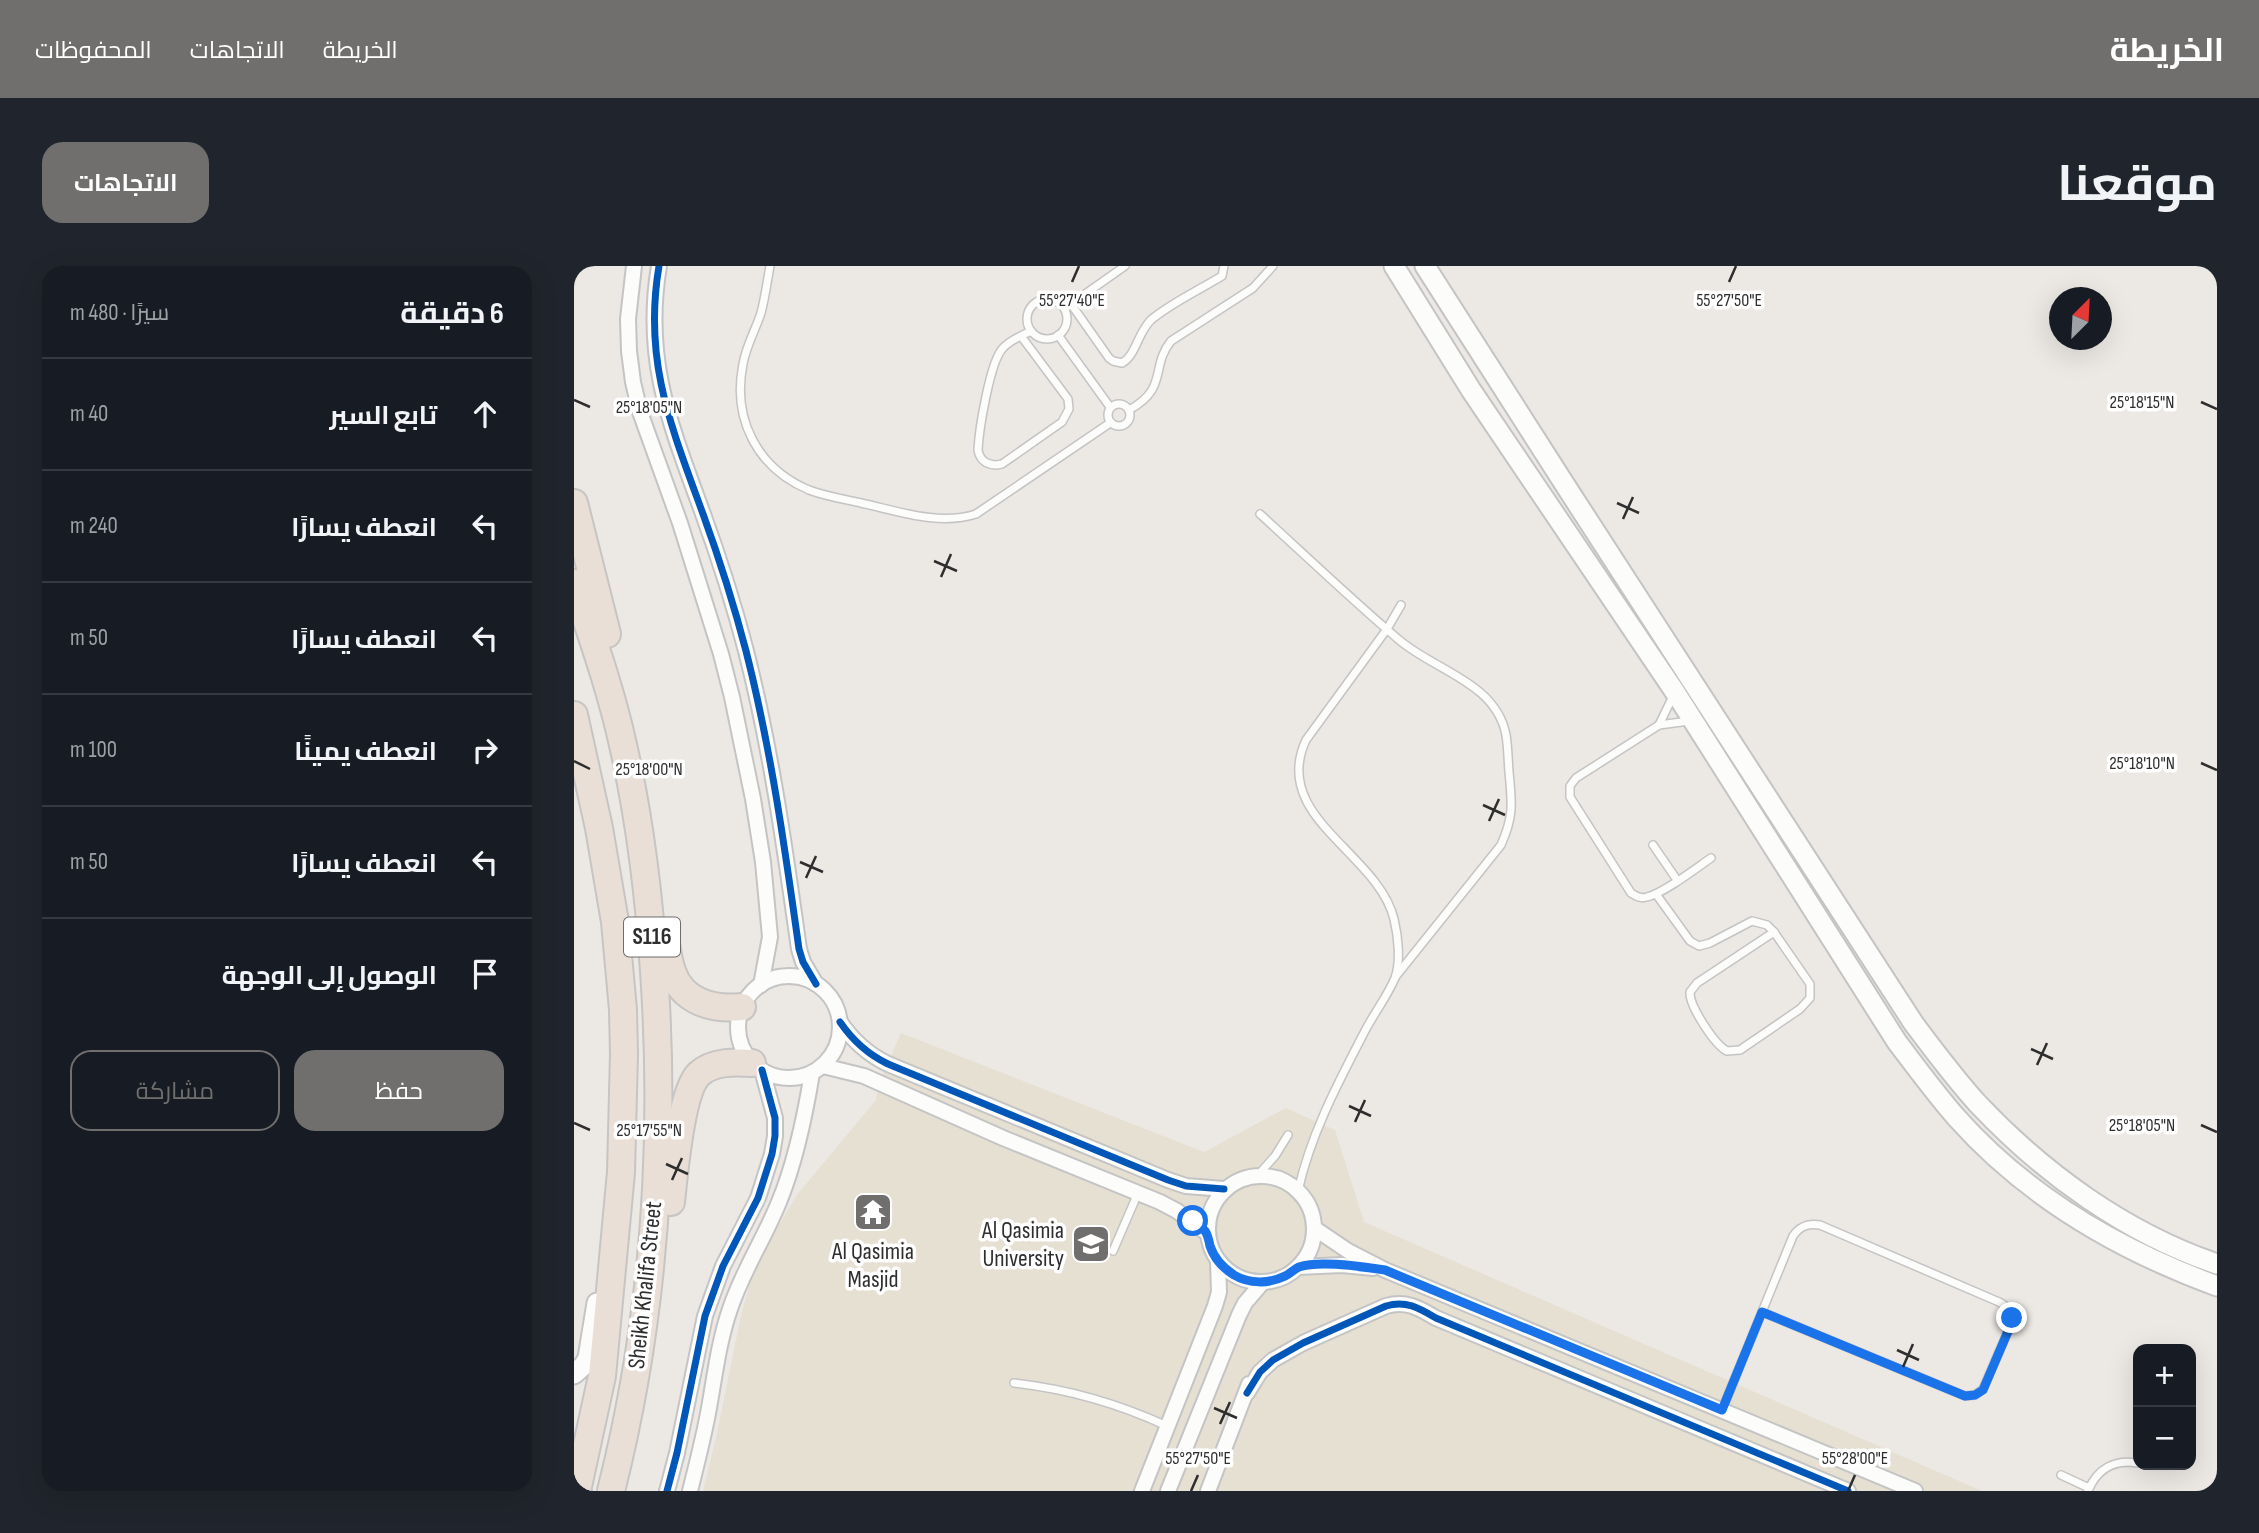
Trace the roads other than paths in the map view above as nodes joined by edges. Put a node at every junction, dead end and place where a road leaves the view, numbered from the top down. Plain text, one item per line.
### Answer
1 (634, 266) edge
2 (659, 266) edge
3 (770, 266) edge
4 (1125, 266) edge
5 (1224, 266) edge
6 (1394, 266) edge
7 (1425, 266) edge
8 (1269, 268) edge
9 (1067, 306) junction
10 (1033, 333) junction
11 (1058, 335) junction
12 (1021, 336) junction
13 (1033, 351) junction
14 (1110, 407) junction
15 (1129, 410) junction
16 (1110, 423) junction
17 (574, 503) edge
18 (1260, 514) dead end
19 (574, 583) edge
20 (1401, 605) dead end
21 (1387, 629) junction
22 (1675, 692) junction
23 (613, 704) junction
24 (574, 715) edge
25 (1693, 722) junction
26 (1659, 725) junction
27 (1653, 845) dead end
28 (1711, 858) dead end
29 (1677, 880) junction
30 (1656, 894) junction
31 (649, 902) junction
32 (1774, 932) junction
33 (1395, 976) junction
34 (816, 984) junction
35 (761, 985) junction
36 (742, 1007) junction
37 (840, 1022) junction
38 (757, 1067) junction
39 (817, 1070) junction
40 (1288, 1135) dead end
41 (1258, 1175) junction
42 (1224, 1189) junction
43 (1298, 1191) junction
44 (1138, 1193) junction
45 (1314, 1228) junction
46 (1207, 1233) junction
47 (615, 1251) junction
48 (1113, 1251) dead end
49 (1218, 1261) junction
50 (2217, 1265) edge
51 (1298, 1268) junction
52 (1385, 1270) junction
53 (1263, 1282) junction
54 (2217, 1286) edge
55 (645, 1300) junction
56 (1762, 1312) junction
57 (574, 1374) edge
58 (602, 1376) junction
59 (1014, 1383) dead end
60 (1722, 1410) junction
61 (574, 1423) edge
62 (1168, 1426) junction
63 (2133, 1462) edge
64 (2061, 1475) dead end
65 (2088, 1490) edge
66 (577, 1491) edge
67 (611, 1491) edge
68 (667, 1491) edge
69 (690, 1491) edge
70 (1142, 1491) edge
71 (1168, 1491) edge
72 (1208, 1491) edge
73 (1848, 1491) edge
74 (1915, 1491) edge

1 - 35 street
2 - 34 street
3 - 16 lane
4 - 9 lane
5 - 9 lane
6 - 22 main road
7 - 50 main road
8 - 15 lane
9 - 10 lane
9 - 11 lane
10 - 11 lane
10 - 12 lane
10 - 13 lane
11 - 14 lane
12 - 13 lane
12 - 13 lane
14 - 15 lane
14 - 16 lane
15 - 16 lane
17 - 23 highway
18 - 21 lane
19 - 23 highway, Sheikh Khalifa Street / S116
20 - 21 lane
21 - 33 lane
21 - 33 lane
22 - 25 main road
22 - 26 lane
23 - 31 highway, Sheikh Khalifa Street / S116
24 - 47 highway, Sheikh Khalifa Street / S116
25 - 26 lane
25 - 54 main road
26 - 30 lane
27 - 29 lane
28 - 29 lane
29 - 30 lane
30 - 32 lane
31 - 36 highway
31 - 55 highway, Sheikh Khalifa Street / S116
32 - 32 lane
33 - 43 lane
34 - 35 street
34 - 37 street
35 - 36 street
36 - 38 street
37 - 39 street
37 - 42 street
38 - 39 street
38 - 55 highway
38 - 68 street
39 - 44 street
39 - 69 street
40 - 41 lane
41 - 42 street
41 - 43 street
42 - 46 street
43 - 45 street
44 - 46 street
44 - 48 lane
45 - 51 street
45 - 52 street
46 - 49 street
47 - 57 main road
47 - 58 highway, Sheikh Khalifa Street / S116
49 - 53 street
49 - 62 street
51 - 52 street
51 - 53 street
52 - 60 street
53 - 71 street
55 - 67 highway, Sheikh Khalifa Street / S116
56 - 56 lane
56 - 60 lane
58 - 61 highway
58 - 66 highway, Sheikh Khalifa Street / S116
59 - 62 lane
60 - 74 street
62 - 70 street
63 - 65 lane
64 - 65 lane
72 - 73 street

